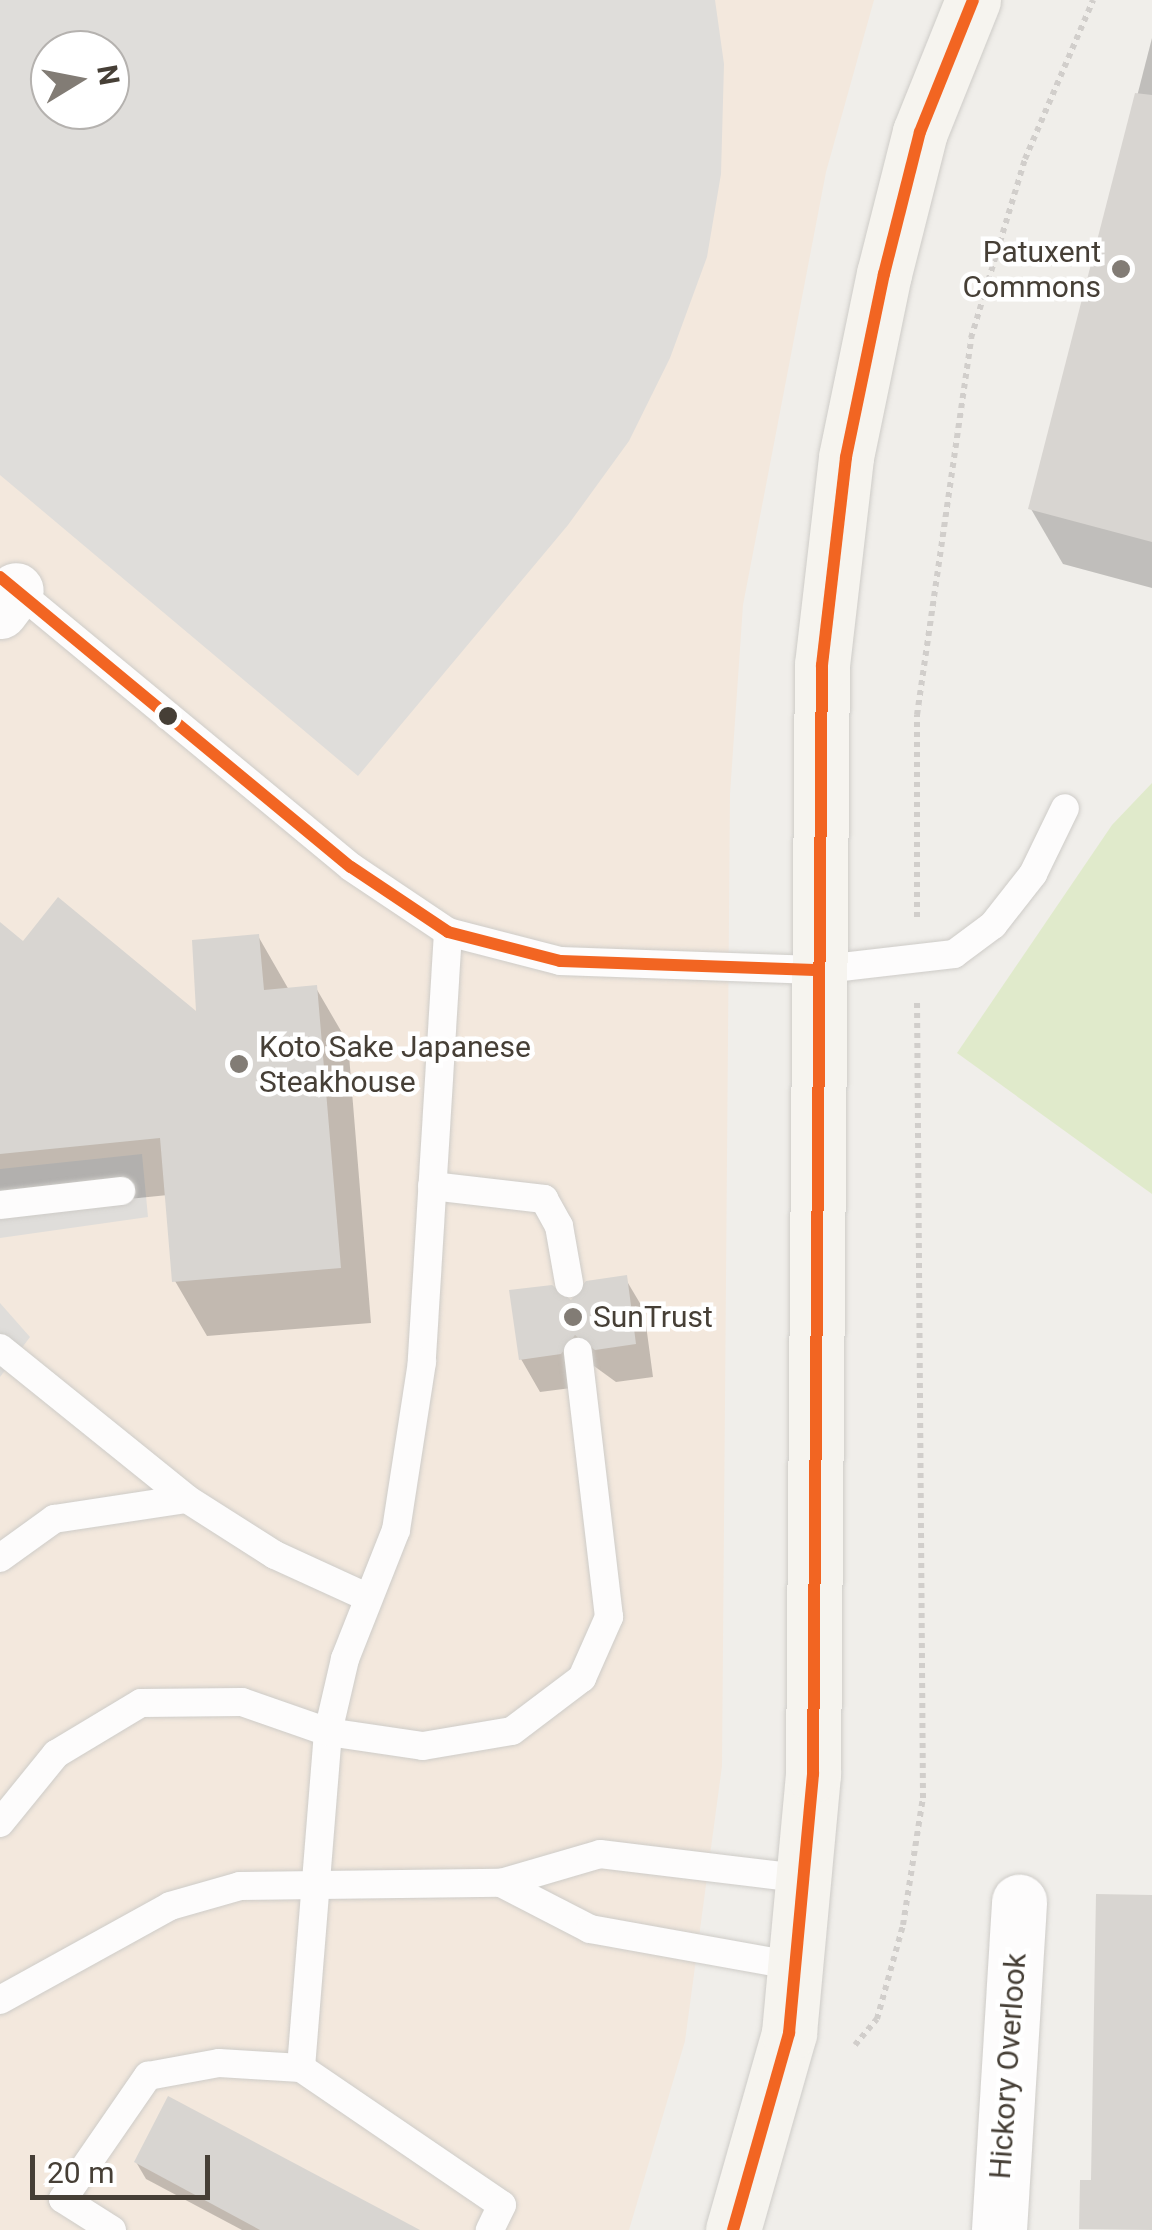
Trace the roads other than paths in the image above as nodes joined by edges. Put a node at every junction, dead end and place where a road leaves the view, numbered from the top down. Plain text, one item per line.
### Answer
1 (970, 3) edge
2 (5, 593) edge
3 (1064, 808) dead end
4 (448, 932) junction
5 (816, 970) junction
6 (432, 1186) junction
7 (121, 1191) dead end
8 (0, 1205) edge
9 (568, 1283) dead end
10 (0, 1348) edge
11 (578, 1352) dead end
12 (187, 1499) junction
13 (0, 1558) edge
14 (368, 1598) junction
15 (328, 1732) junction
16 (0, 1823) edge
17 (316, 1879) junction
18 (806, 1880) junction
19 (500, 1883) junction
20 (1019, 1902) dead end
21 (796, 1966) junction
22 (0, 2000) edge
23 (301, 2068) junction
24 (112, 2230) edge
25 (490, 2230) edge
26 (733, 2230) edge
27 (999, 2230) edge

1 - 5 street
2 - 4 lane
3 - 5 lane
4 - 5 lane
4 - 6 lane
5 - 18 street
6 - 9 lane
6 - 14 lane
7 - 8 lane
10 - 12 lane
11 - 15 lane
12 - 13 lane
12 - 14 lane
14 - 15 lane
15 - 16 lane
15 - 17 lane
17 - 19 lane
17 - 22 lane
17 - 23 lane
18 - 19 lane
18 - 21 street
19 - 21 lane
20 - 27 street, Hickory Overlook
21 - 26 street
23 - 24 lane
23 - 25 lane

